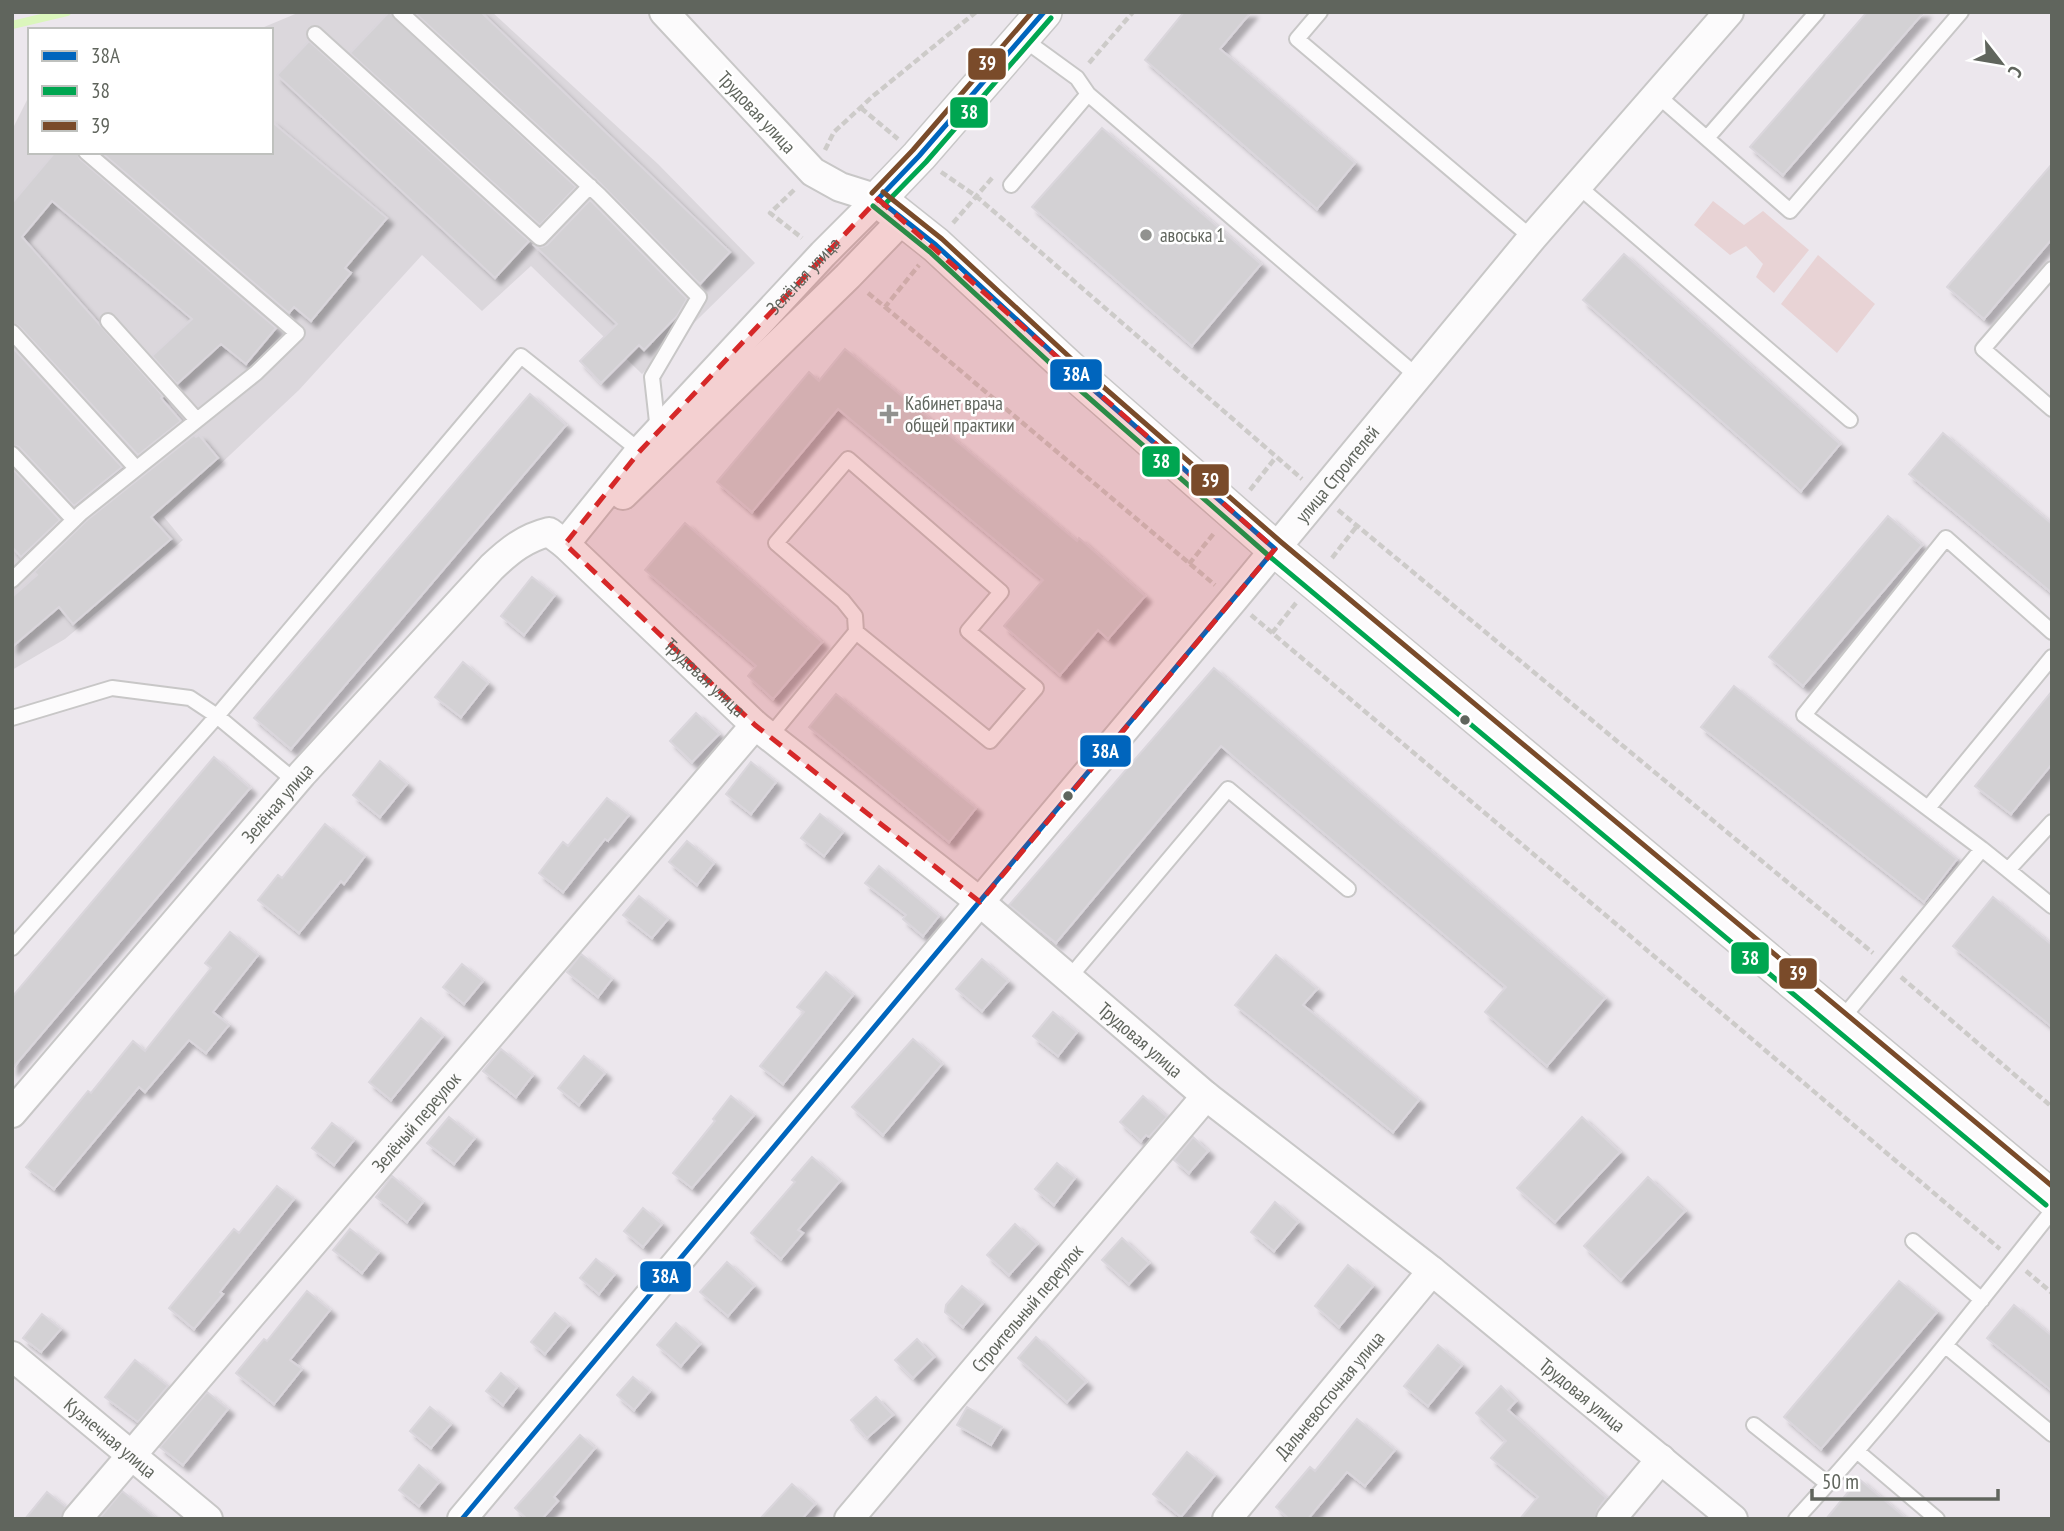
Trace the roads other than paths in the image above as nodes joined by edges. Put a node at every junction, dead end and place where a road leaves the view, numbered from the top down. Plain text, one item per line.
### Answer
1 (400, 12) edge
2 (664, 12) edge
3 (1320, 12) edge
4 (1729, 12) edge
5 (1817, 12) edge
6 (1961, 12) edge
7 (1033, 25) edge
8 (315, 34) dead end
9 (1088, 94) junction
10 (1657, 95) junction
11 (1707, 138) junction
12 (88, 154) edge
13 (1011, 185) dead end
14 (590, 186) junction
15 (1578, 186) junction
16 (891, 209) junction
17 (1532, 238) junction
18 (2052, 269) edge
19 (108, 321) dead end
20 (12, 332) edge
21 (1418, 376) junction
22 (2052, 409) edge
23 (197, 420) junction
24 (1850, 420) dead end
25 (649, 442) junction
26 (12, 454) edge
27 (136, 468) junction
28 (74, 520) junction
29 (565, 544) junction
30 (1275, 549) junction
31 (14, 574) edge
32 (856, 632) junction
33 (2052, 632) edge
34 (2052, 657) edge
35 (217, 716) junction
36 (12, 718) edge
37 (762, 731) junction
38 (295, 781) junction
39 (1927, 808) junction
40 (2052, 822) edge
41 (1982, 849) junction
42 (2008, 870) junction
43 (1348, 889) dead end
44 (980, 902) junction
45 (2052, 906) edge
46 (12, 948) edge
47 (1069, 978) junction
48 (1839, 1021) junction
49 (1206, 1096) junction
50 (12, 1114) edge
51 (2052, 1198) edge
52 (2052, 1211) edge
53 (1913, 1241) dead end
54 (1432, 1271) junction
55 (1982, 1300) junction
56 (1946, 1346) junction
57 (12, 1356) edge
58 (1754, 1425) dead end
59 (2052, 1434) edge
60 (1858, 1452) junction
61 (131, 1455) junction
62 (1661, 1459) junction
63 (1828, 1484) junction
64 (76, 1519) edge
65 (208, 1519) edge
66 (462, 1519) edge
67 (849, 1519) edge
68 (1227, 1519) edge
69 (1611, 1519) edge
70 (1733, 1519) edge
71 (1796, 1519) edge
72 (1937, 1519) edge

1 - 14 lane
2 - 16 street, Трудовая улица
3 - 17 lane
4 - 10 street, улица Строителей
5 - 11 lane
6 - 11 lane
7 - 9 lane
7 - 16 street, Зелёная улица
8 - 14 lane
9 - 13 lane
9 - 21 lane
10 - 11 lane
10 - 15 street, улица Строителей
12 - 23 lane
14 - 25 lane
15 - 17 street, улица Строителей
15 - 24 lane
16 - 25 street, Зелёная улица
16 - 29 street, Зелёная улица
16 - 30 street, Трудовая улица
17 - 21 street, улица Строителей
18 - 22 lane
19 - 23 lane
20 - 27 lane
21 - 30 street, улица Строителей
23 - 27 lane
25 - 29 street, Зелёная улица
25 - 35 lane
26 - 28 lane
27 - 28 lane
28 - 31 lane
29 - 37 street, Трудовая улица
29 - 38 street, Зелёная улица
30 - 44 street, улица Строителей
30 - 48 street, Трудовая улица
32 - 32 lane
32 - 37 lane
33 - 39 lane
34 - 39 lane
35 - 36 lane
35 - 38 lane
35 - 46 lane
37 - 44 street, Трудовая улица
37 - 61 street, Зелёный переулок
38 - 50 street, Зелёная улица
39 - 41 lane
40 - 42 lane
41 - 42 lane
41 - 48 lane
42 - 45 lane
43 - 47 lane
44 - 47 street, Трудовая улица
44 - 66 street, улица Строителей
47 - 49 street, Трудовая улица
48 - 51 street, Трудовая улица
49 - 54 street, Трудовая улица
49 - 67 street, Строительный переулок
52 - 55 lane
53 - 55 lane
54 - 62 street, Трудовая улица
54 - 68 street, Дальневосточная улица
55 - 56 lane
56 - 59 lane
56 - 60 lane
57 - 61 street, Кузнечная улица
58 - 63 lane
60 - 63 lane
60 - 72 lane
61 - 64 street, Зелёный переулок
61 - 65 street, Кузнечная улица
62 - 69 street
62 - 70 street, Трудовая улица
63 - 71 lane

